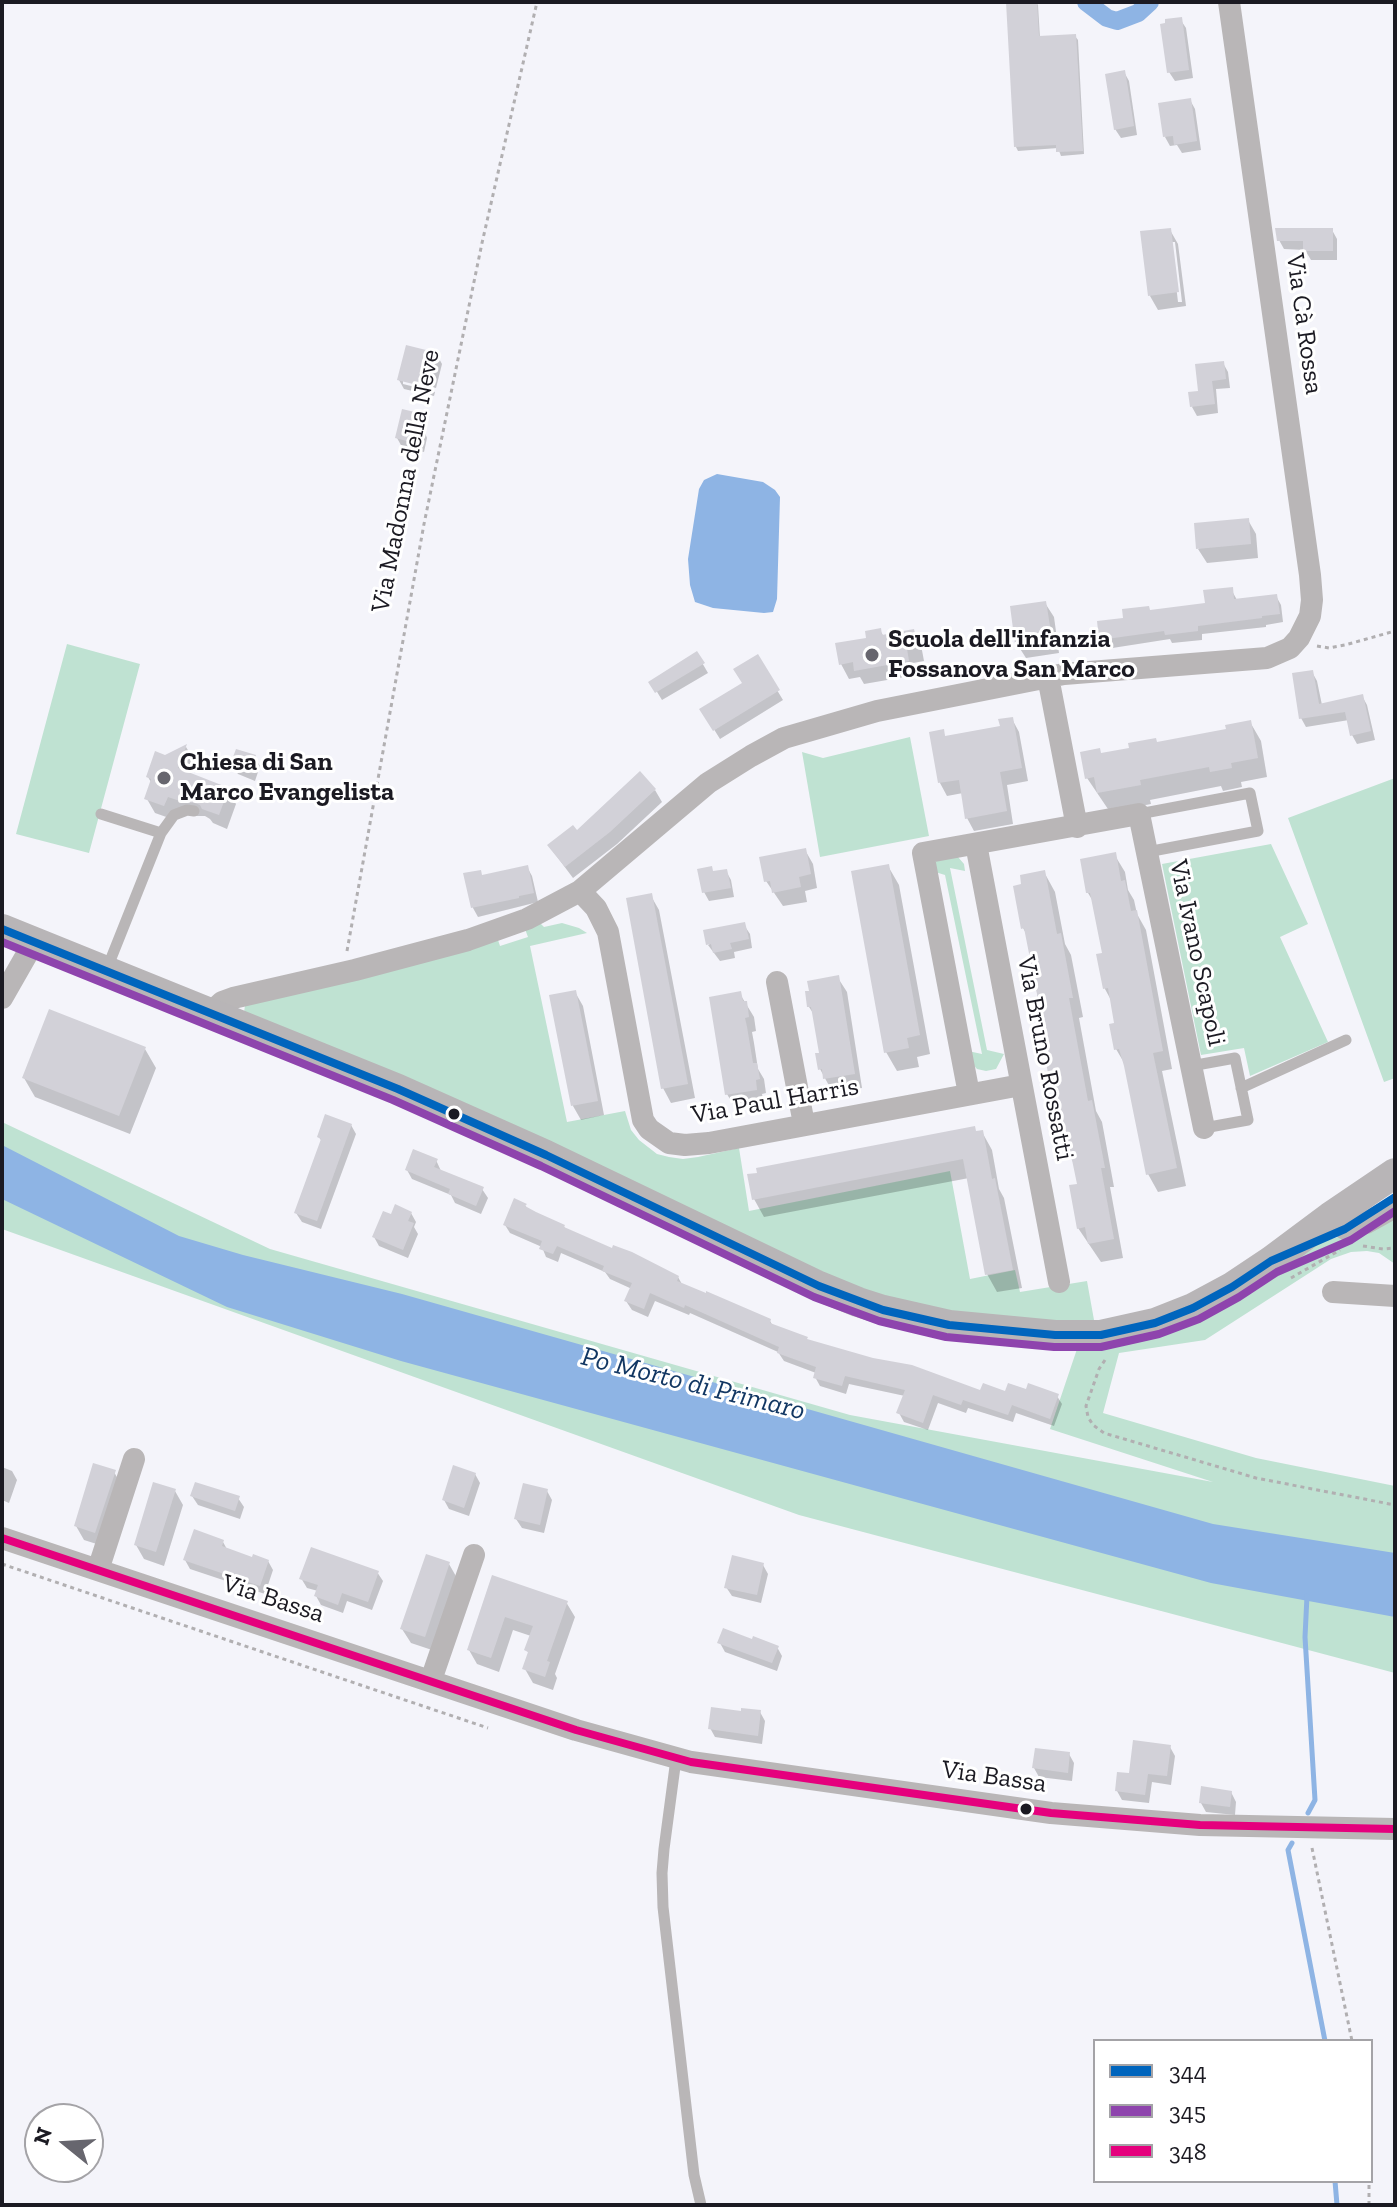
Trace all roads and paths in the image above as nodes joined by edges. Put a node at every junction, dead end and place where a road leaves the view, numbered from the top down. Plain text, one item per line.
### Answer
1 (537, 2) edge
2 (1229, 2) edge
3 (1395, 631) edge
4 (1295, 643) junction
5 (1048, 677) junction
6 (194, 811) dead end
7 (101, 814) dead end
8 (1139, 814) junction
9 (1077, 827) junction
10 (161, 833) junction
11 (976, 844) junction
12 (1147, 852) junction
13 (580, 891) junction
14 (2, 929) edge
15 (34, 942) junction
16 (106, 971) junction
17 (343, 973) junction
18 (777, 982) dead end
19 (2, 998) edge
20 (210, 1013) junction
21 (1346, 1040) dead end
22 (1191, 1066) junction
23 (1021, 1085) junction
24 (1241, 1088) junction
25 (969, 1094) junction
26 (804, 1124) junction
27 (1204, 1128) joint
28 (1395, 1173) edge
29 (1395, 1197) edge
30 (1395, 1207) edge
31 (1345, 1229) junction
32 (1271, 1261) junction
33 (1059, 1282) dead end
34 (1333, 1292) dead end
35 (1395, 1296) edge
36 (1101, 1335) junction
37 (134, 1459) dead end
38 (1395, 1505) edge
39 (2, 1538) edge
40 (474, 1555) dead end
41 (2, 1564) edge
42 (98, 1570) junction
43 (431, 1680) junction
44 (488, 1728) dead end
45 (676, 1759) junction
46 (1307, 1828) junction
47 (1395, 1829) edge
48 (1352, 2039) edge
49 (1369, 2183) edge
50 (701, 2205) edge
51 (1369, 2205) edge

1 - 17 path, Via Madonna della Neve
2 - 4 street, Via Cà Rossa
3 - 4 path
4 - 5 street
5 - 9 street
5 - 13 street
6 - 10 lane
7 - 10 lane
8 - 9 street, Via Ivano Scapoli
8 - 12 street, Via Ivano Scapoli
8 - 12 lane, Via Ivano Scapoli
9 - 11 street
10 - 16 lane
11 - 23 street, Via Bruno Rossatti
11 - 25 street
12 - 22 street, Via Ivano Scapoli
13 - 17 street
13 - 26 street, Via Paul Harris
14 - 15 main road
15 - 16 main road
15 - 19 street
16 - 20 main road
17 - 20 street
18 - 26 street
20 - 36 main road
21 - 24 lane
22 - 24 lane, Via Ivano Scapoli
22 - 27 street, Via Ivano Scapoli
23 - 25 street, Via Paul Harris
23 - 33 street, Via Bruno Rossatti
24 - 27 lane, Via Ivano Scapoli
25 - 26 street, Via Paul Harris
28 - 32 main road
29 - 31 main road
30 - 31 street
31 - 32 main road
32 - 36 main road
34 - 35 street
36 - 38 path
37 - 42 street
39 - 42 street, Via Bassa
40 - 43 street
41 - 44 path
42 - 43 street, Via Bassa
43 - 45 street, Via Bassa
45 - 46 street, Via Bassa
45 - 50 lane
46 - 47 street, Via Bassa
46 - 48 path
49 - 51 path

